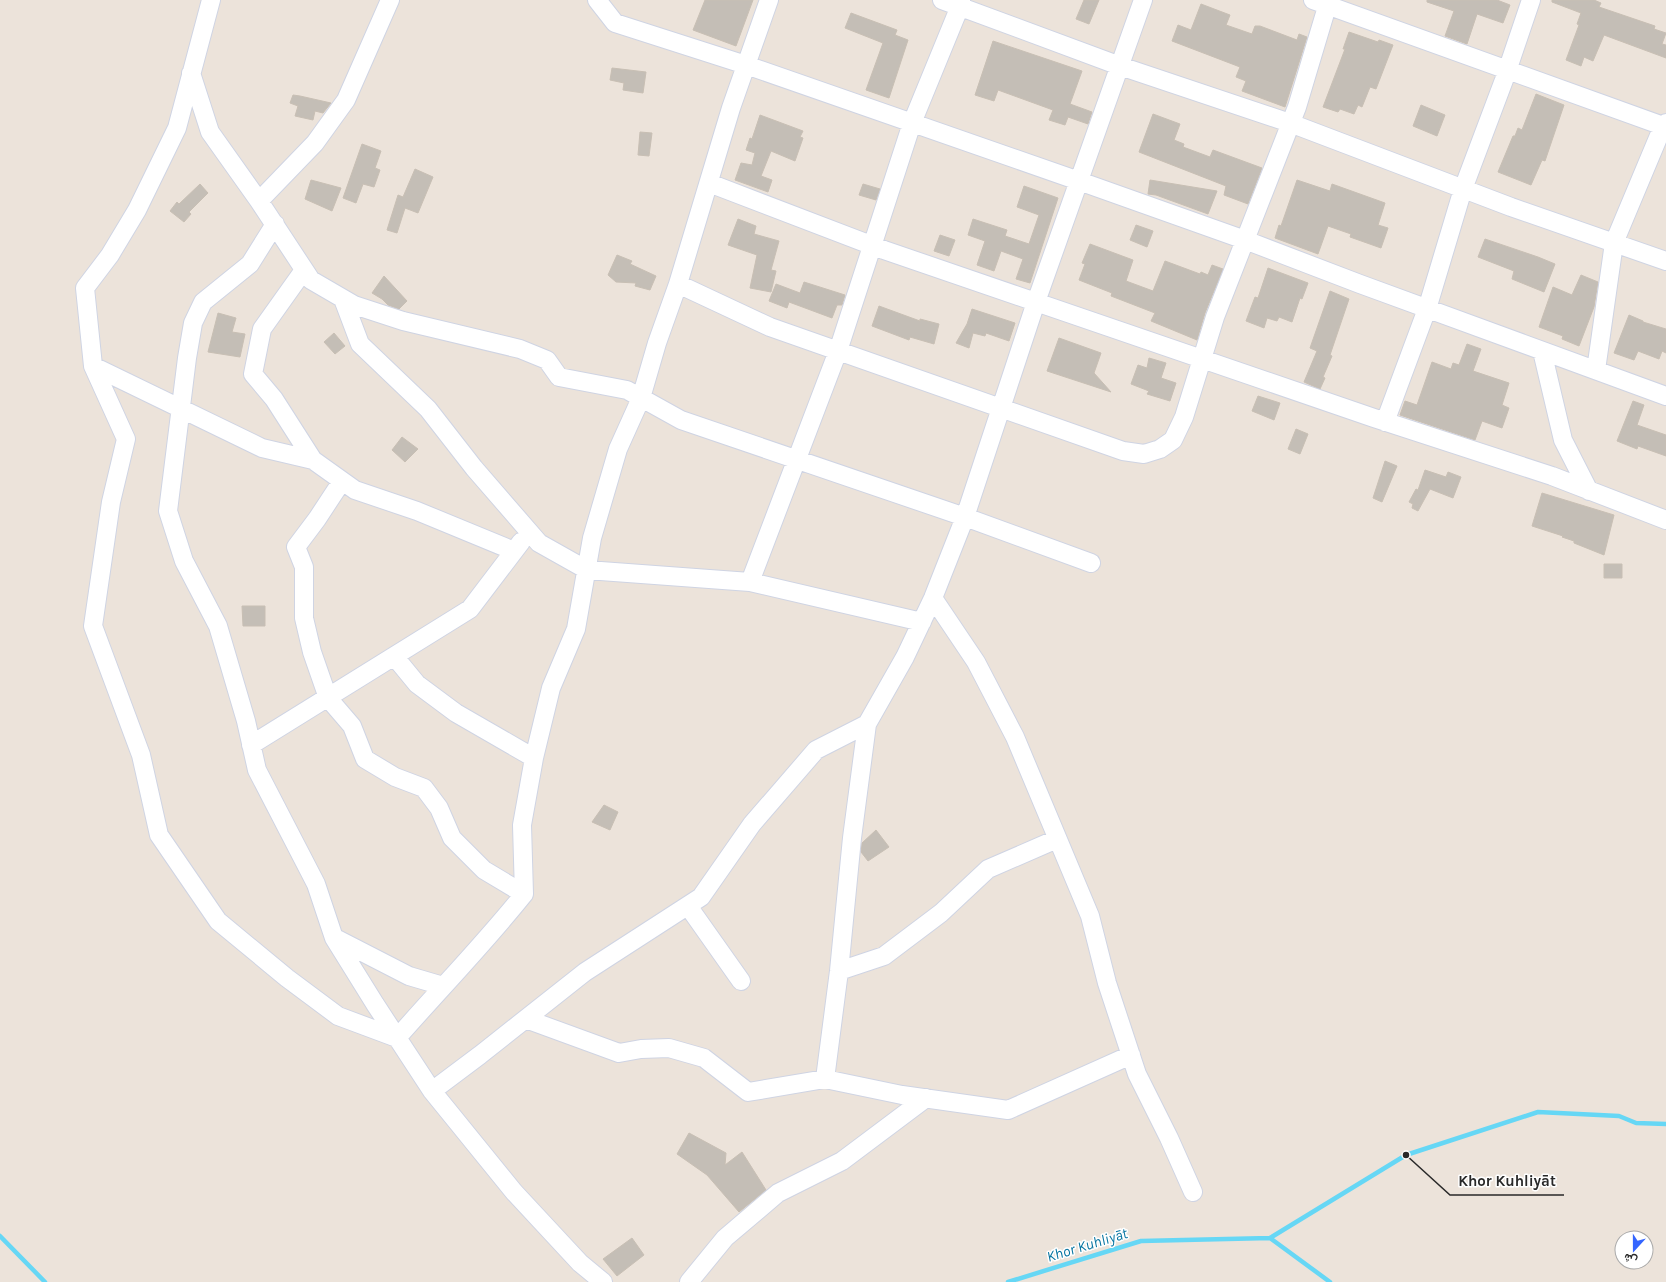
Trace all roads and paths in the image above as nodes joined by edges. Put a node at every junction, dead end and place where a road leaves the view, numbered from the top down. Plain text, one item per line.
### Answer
1 (211, 0) edge
2 (390, 0) edge
3 (597, 0) edge
4 (769, 0) edge
5 (942, 0) edge
6 (1143, 0) edge
7 (1531, 0) edge
8 (1323, 2) edge
9 (961, 3) edge
10 (746, 65) junction
11 (1120, 66) junction
12 (1508, 69) junction
13 (192, 73) junction
14 (912, 123) junction
15 (1290, 124) junction
16 (1665, 125) edge
17 (1079, 181) junction
18 (709, 183) junction
19 (1463, 189) junction
20 (259, 201) junction
21 (275, 224) junction
22 (1245, 240) junction
23 (1614, 243) junction
24 (871, 245) junction
25 (1666, 261) edge
26 (304, 270) junction
27 (678, 284) junction
28 (343, 299) junction
29 (1036, 302) junction
30 (1427, 309) junction
31 (838, 351) junction
32 (1542, 351) junction
33 (1202, 359) junction
34 (93, 366) junction
35 (1596, 370) junction
36 (1666, 396) edge
37 (641, 398) junction
38 (1001, 408) junction
39 (180, 409) junction
40 (1385, 422) junction
41 (796, 459) junction
42 (313, 460) junction
43 (342, 481) junction
44 (1589, 491) junction
45 (965, 517) junction
46 (1666, 520) edge
47 (529, 532) junction
48 (514, 551) junction
49 (1091, 563) dead end
50 (586, 570) junction
51 (750, 582) junction
52 (933, 598) junction
53 (922, 622) junction
54 (394, 656) junction
55 (328, 698) junction
56 (868, 724) junction
57 (251, 745) junction
58 (534, 758) junction
59 (1057, 839) junction
60 (524, 894) junction
61 (688, 906) junction
62 (334, 938) junction
63 (838, 971) junction
64 (741, 981) dead end
65 (443, 986) junction
66 (526, 1019) junction
67 (397, 1038) junction
68 (1131, 1055) junction
69 (826, 1079) junction
70 (432, 1091) junction
71 (926, 1098) junction
72 (1193, 1192) dead end
73 (602, 1282) edge
74 (689, 1282) edge

1 - 13 street
2 - 20 street
3 - 10 street
4 - 10 street
5 - 9 street
6 - 11 street
7 - 12 street
8 - 12 street
8 - 15 street
9 - 11 street
9 - 14 street
10 - 14 street
10 - 18 street
11 - 15 street
11 - 17 street
12 - 16 street
12 - 19 street
13 - 20 street
13 - 34 street
14 - 17 street
14 - 24 street
15 - 19 street
15 - 22 street
16 - 23 street
17 - 22 street
17 - 29 street
18 - 24 street
18 - 27 street
19 - 23 street
19 - 30 street
20 - 21 street
21 - 26 street
21 - 39 street
22 - 30 street
22 - 33 street
23 - 25 street
23 - 35 street
24 - 29 street
24 - 31 street
26 - 28 street
26 - 42 street
27 - 31 street
27 - 37 street
28 - 37 street
28 - 47 street
29 - 33 street
29 - 38 street
30 - 32 street
30 - 40 street
31 - 38 street
31 - 41 street
32 - 35 street
32 - 44 street
33 - 38 street
33 - 40 street
34 - 39 street
34 - 67 street
35 - 36 street
37 - 41 street
37 - 50 street
38 - 45 street
39 - 42 street
39 - 57 street
40 - 44 street
41 - 45 street
41 - 51 street
42 - 43 street
43 - 48 street
43 - 55 street
44 - 46 street
45 - 49 street
45 - 52 street
47 - 48 street
47 - 50 street
48 - 54 street
50 - 51 street
50 - 58 street
51 - 53 street
52 - 53 street
52 - 59 street
53 - 56 street
54 - 55 street
54 - 58 street
55 - 57 street
55 - 60 street
56 - 61 street
56 - 63 street
57 - 62 street
58 - 60 street
59 - 63 street
59 - 68 street
60 - 65 street
61 - 64 street
61 - 66 street
62 - 65 street
62 - 67 street
63 - 69 street
65 - 67 street
66 - 69 street
66 - 70 street
67 - 70 street
68 - 71 street
68 - 72 street
69 - 71 street
70 - 73 street
71 - 74 street

